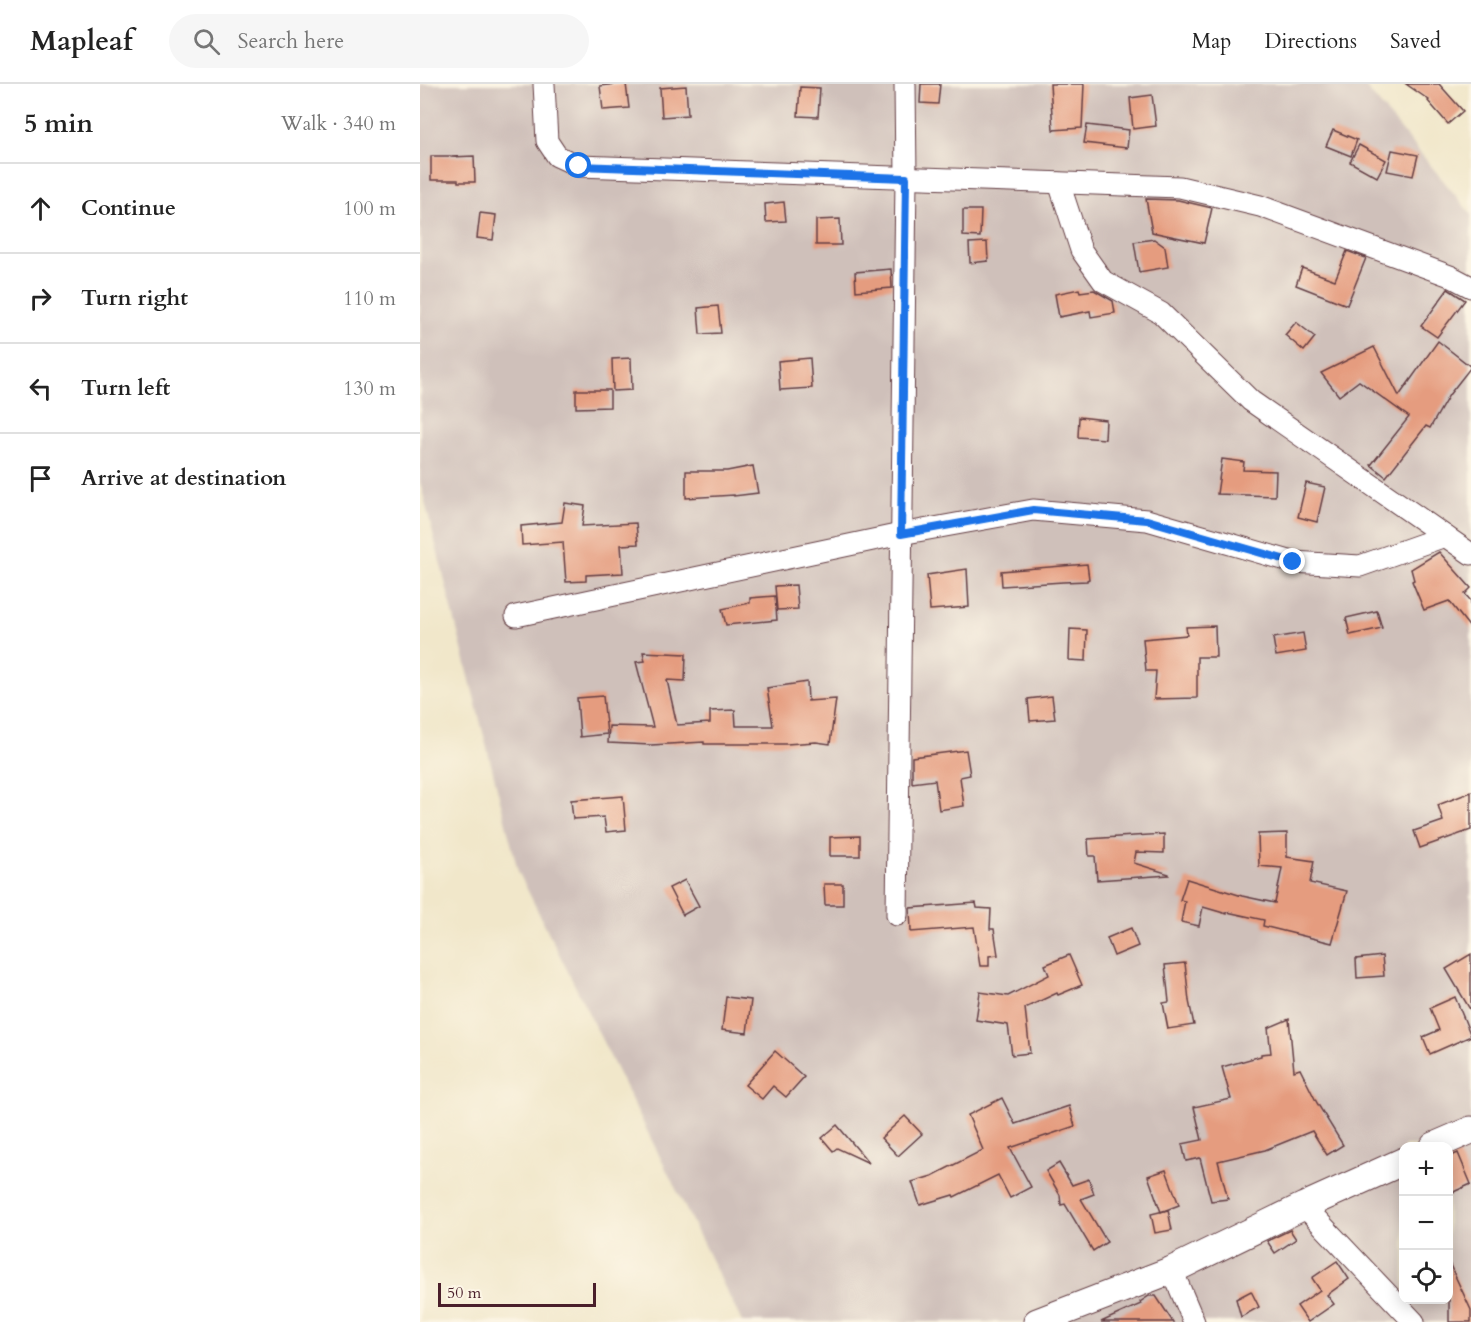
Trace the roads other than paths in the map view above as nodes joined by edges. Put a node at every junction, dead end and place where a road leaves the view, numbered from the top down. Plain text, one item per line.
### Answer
1 (543, 84) edge
2 (905, 84) edge
3 (906, 178) junction
4 (1059, 183) junction
5 (1471, 287) edge
6 (901, 534) junction
7 (1445, 536) junction
8 (1471, 554) edge
9 (516, 616) dead end
10 (897, 915) dead end
11 (1471, 1130) edge
12 (1443, 1142) edge
13 (1399, 1163) edge
14 (1304, 1206) junction
15 (1172, 1270) junction
16 (1037, 1322) edge
17 (1194, 1322) edge
18 (1414, 1322) edge

1 - 3 street
2 - 3 street
3 - 4 street
3 - 6 street
4 - 5 street
4 - 7 street
6 - 7 street
6 - 9 street
6 - 10 street
7 - 8 street
11 - 12 street
13 - 14 street
14 - 15 street
14 - 18 street
15 - 16 street
15 - 17 street

